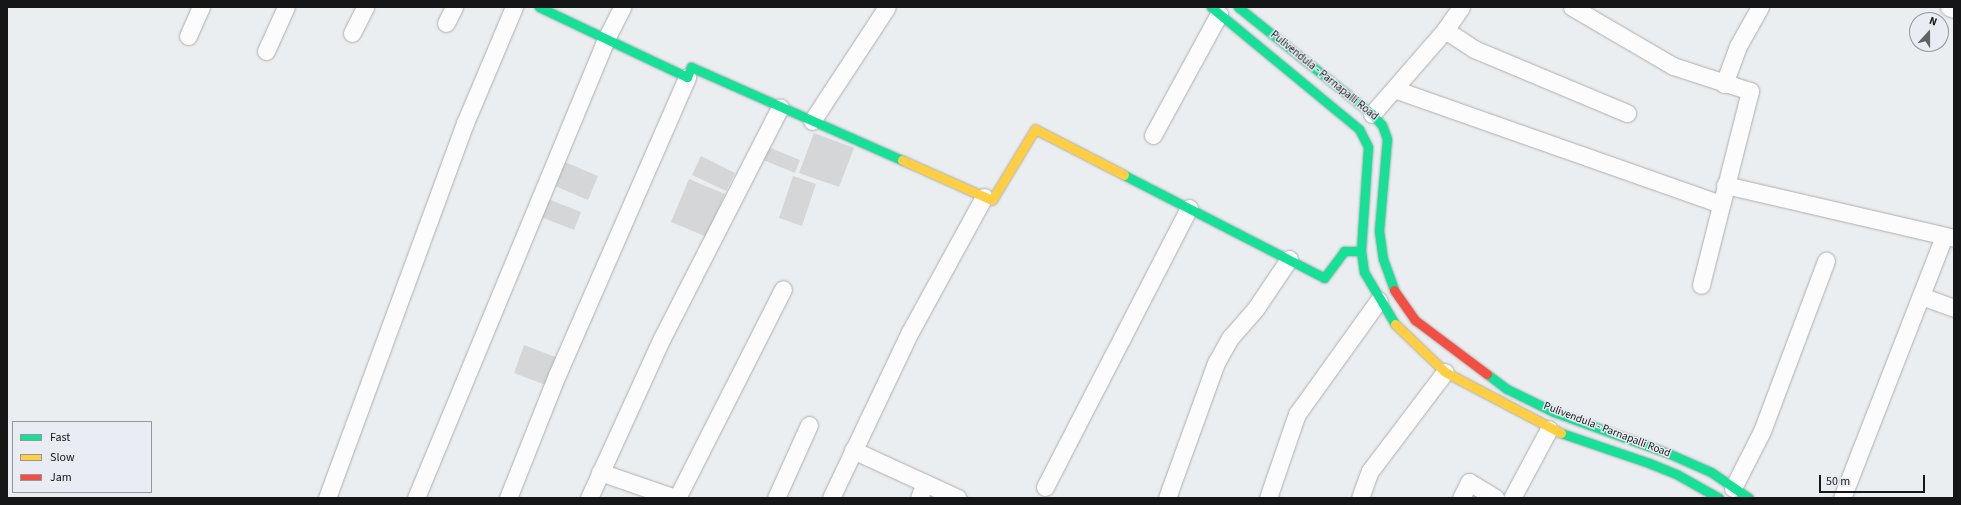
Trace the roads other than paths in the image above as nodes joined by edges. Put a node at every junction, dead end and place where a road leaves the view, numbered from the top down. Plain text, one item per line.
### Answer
1 (201, 7) edge
2 (286, 7) edge
3 (365, 7) edge
4 (454, 7) edge
5 (514, 7) edge
6 (539, 7) edge
7 (622, 7) edge
8 (887, 7) edge
9 (1238, 7) edge
10 (1461, 7) edge
11 (1572, 7) edge
12 (1760, 7) edge
13 (1949, 7) edge
14 (1954, 9) edge
15 (1215, 11) edge
16 (446, 23) dead end
17 (1445, 30) junction
18 (352, 33) dead end
19 (188, 36) dead end
20 (606, 38) junction
21 (266, 51) dead end
22 (687, 77) junction
23 (1724, 84) junction
24 (1394, 89) junction
25 (780, 107) junction
26 (1627, 113) dead end
27 (1372, 114) junction
28 (812, 121) junction
29 (1359, 129) junction
30 (1153, 135) dead end
31 (1725, 185) junction
32 (984, 197) junction
33 (1721, 204) junction
34 (1189, 208) junction
35 (1949, 237) edge
36 (1361, 251) junction
37 (1289, 259) junction
38 (1826, 260) dead end
39 (1701, 285) dead end
40 (783, 289) dead end
41 (1921, 296) junction
42 (1378, 300) junction
43 (1954, 308) edge
44 (1445, 372) junction
45 (809, 425) dead end
46 (1549, 429) junction
47 (853, 450) junction
48 (600, 472) junction
49 (1045, 487) dead end
50 (1733, 488) junction
51 (922, 490) edge
52 (1708, 495) edge
53 (326, 498) edge
54 (416, 498) edge
55 (508, 498) edge
56 (589, 498) edge
57 (676, 498) edge
58 (776, 498) edge
59 (831, 498) edge
60 (958, 498) edge
61 (1167, 498) edge
62 (1268, 498) edge
63 (1360, 498) edge
64 (1461, 498) edge
65 (1496, 498) edge
66 (1512, 498) edge
67 (1749, 498) edge
68 (1842, 498) edge

1 - 19 street
2 - 21 street
3 - 18 street
4 - 16 street
5 - 53 street
6 - 20 main road
7 - 20 street
8 - 28 street
9 - 27 main road, Pulivendula - Parnapalli Road
10 - 17 street
11 - 23 street
12 - 23 street
13 - 14 street
15 - 29 main road, Pulivendula - Parnapalli Road
15 - 30 street
17 - 24 street
17 - 26 street
20 - 22 main road
20 - 54 street
22 - 25 main road
22 - 55 street
23 - 31 street
24 - 27 street
24 - 33 street
25 - 28 main road
25 - 48 street
27 - 29 main road
27 - 50 main road, Pulivendula - Parnapalli Road
28 - 32 main road
29 - 36 main road, Pulivendula - Parnapalli Road
31 - 33 street
31 - 35 street
32 - 34 main road
32 - 47 street
33 - 39 street
34 - 37 main road
34 - 49 street
35 - 41 street
36 - 37 main road
36 - 42 main road, Pulivendula - Parnapalli Road
37 - 61 street
38 - 50 street
40 - 57 street
41 - 43 street
41 - 68 street
42 - 44 main road, Pulivendula - Parnapalli Road
42 - 62 street
44 - 46 main road, Pulivendula - Parnapalli Road
44 - 63 street
45 - 58 street
46 - 52 main road, Pulivendula - Parnapalli Road
46 - 66 street
47 - 51 street
47 - 59 street
48 - 56 street
48 - 57 street
50 - 67 main road, Pulivendula - Parnapalli Road
51 - 60 street
64 - 65 street

